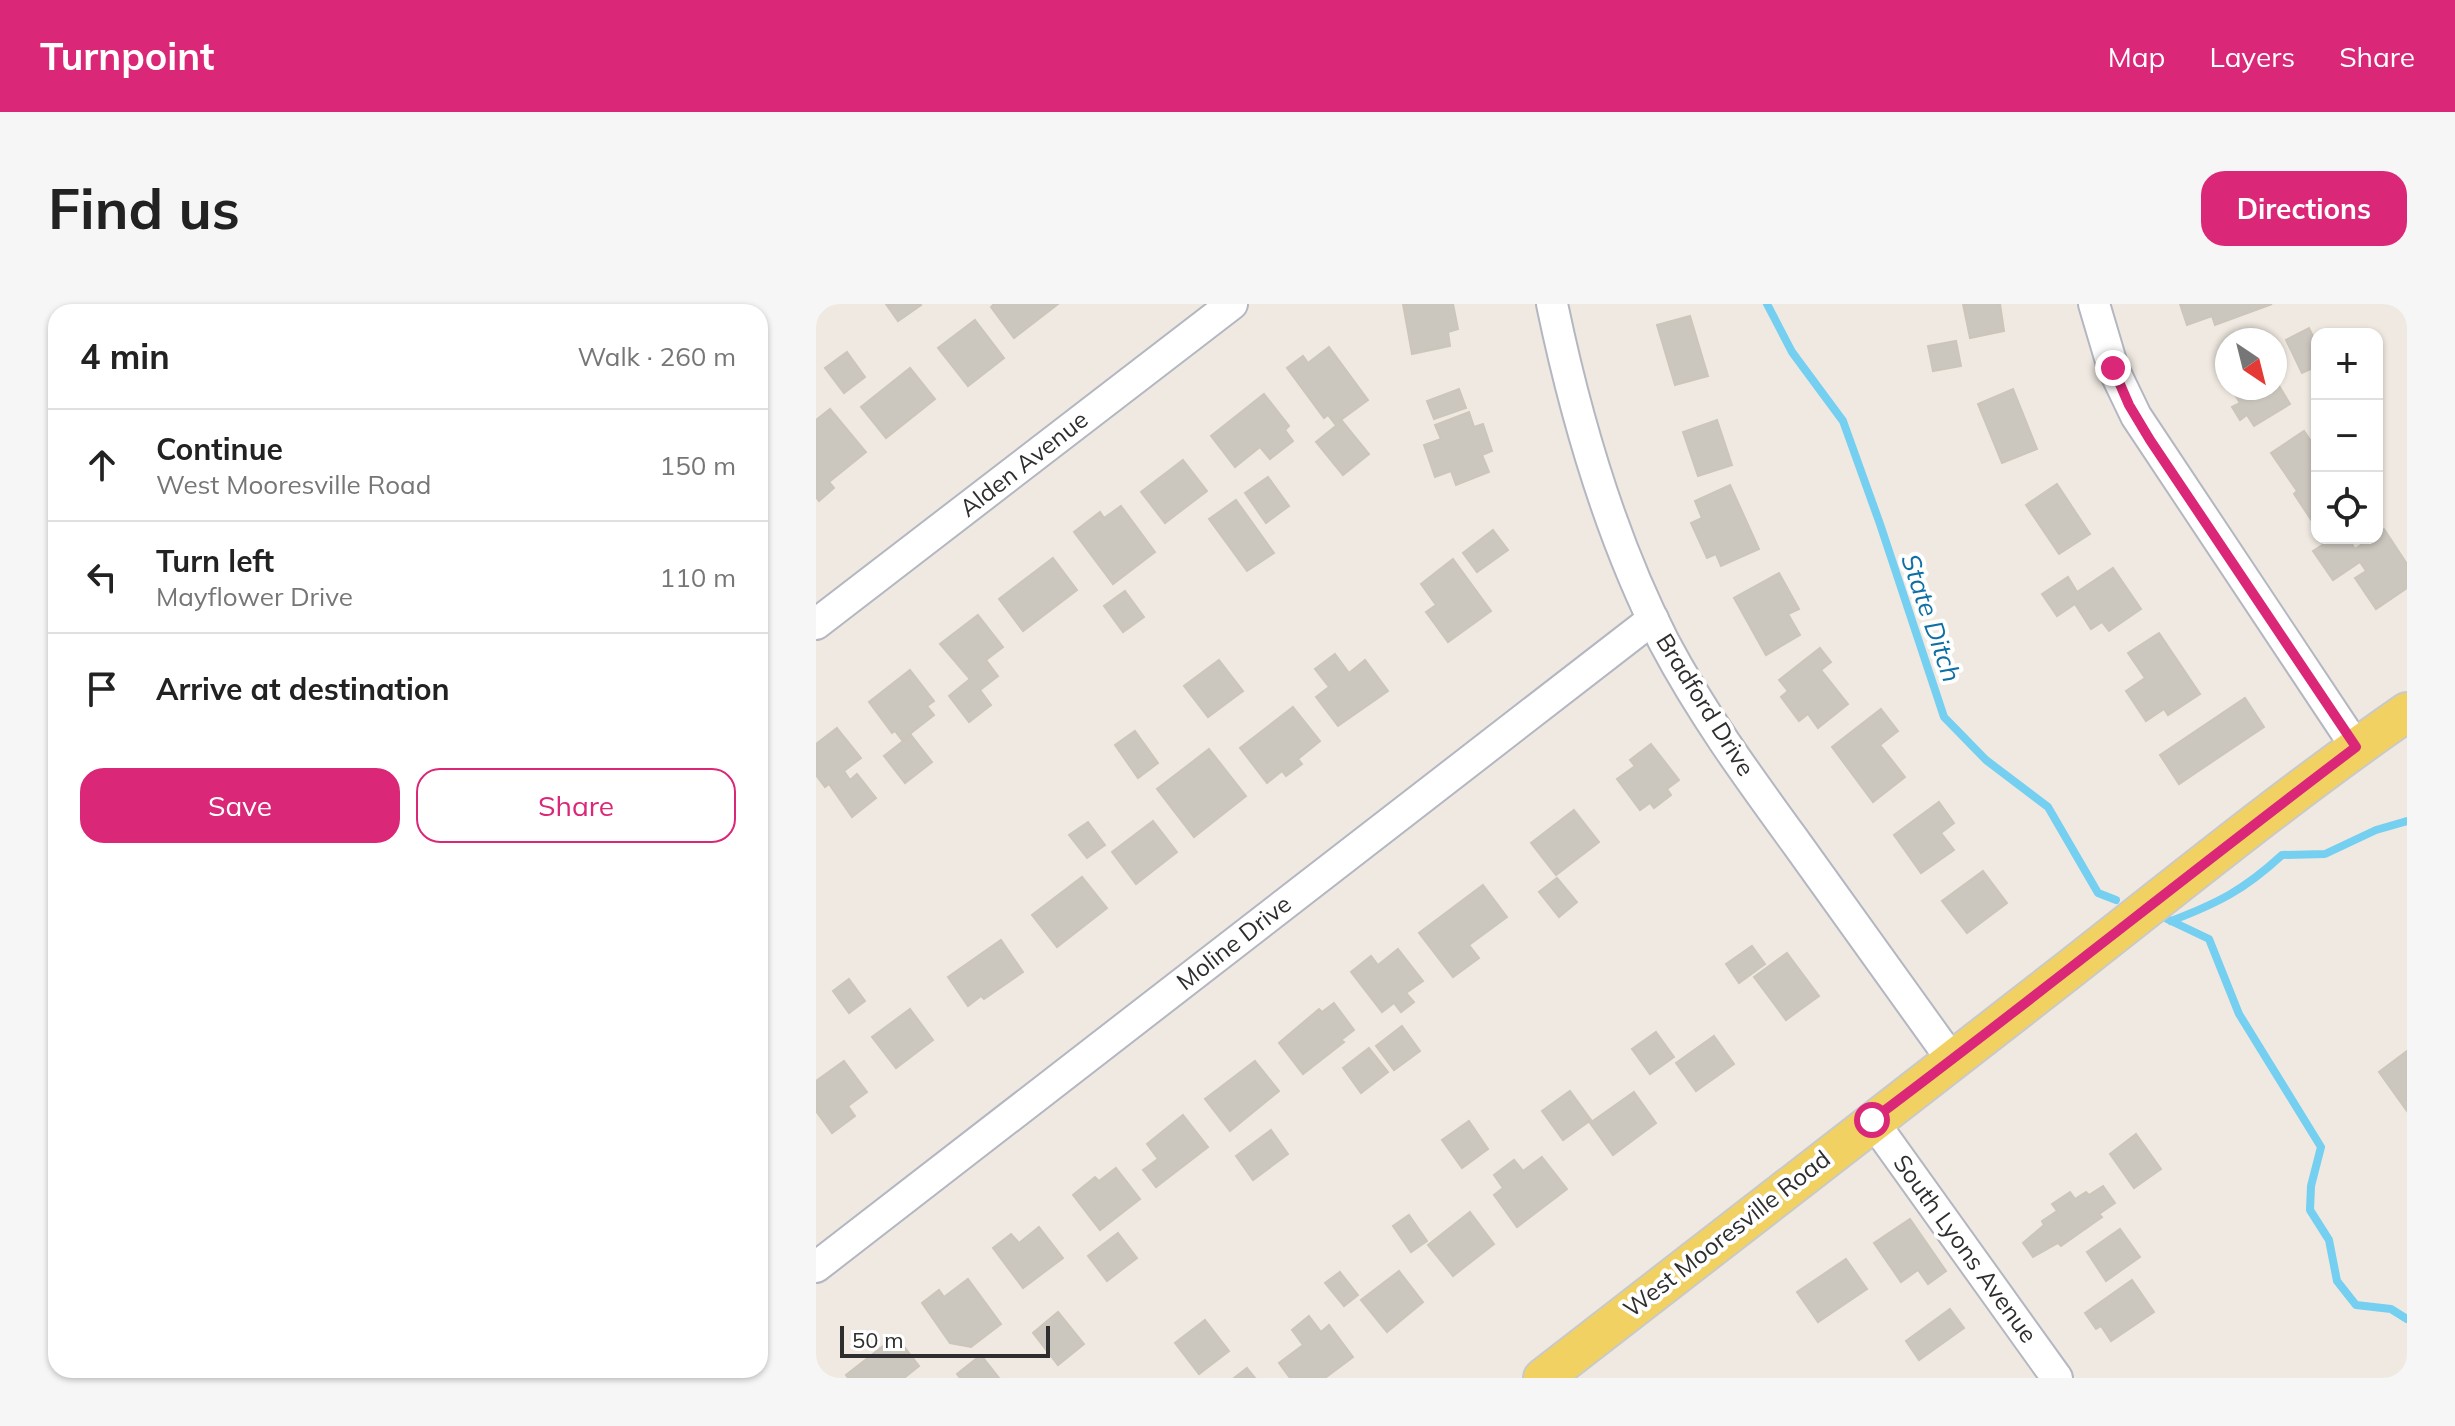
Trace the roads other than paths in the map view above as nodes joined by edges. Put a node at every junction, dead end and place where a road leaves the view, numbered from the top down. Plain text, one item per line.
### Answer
1 (1232, 304) edge
2 (1552, 304) edge
3 (2094, 304) edge
4 (1653, 619) junction
5 (816, 624) edge
6 (2407, 712) edge
7 (2356, 747) junction
8 (1952, 1060) junction
9 (1872, 1120) junction
10 (816, 1267) edge
11 (1543, 1378) edge
12 (2057, 1378) edge

1 - 5 street, Alden Avenue
2 - 4 street, Bradford Drive
3 - 7 street
4 - 8 street, Bradford Drive
4 - 10 street, Moline Drive
6 - 7 main road, West Mooresville Road
7 - 8 main road, West Mooresville Road
8 - 9 main road, West Mooresville Road
9 - 11 main road, West Mooresville Road
9 - 12 street, South Lyons Avenue

